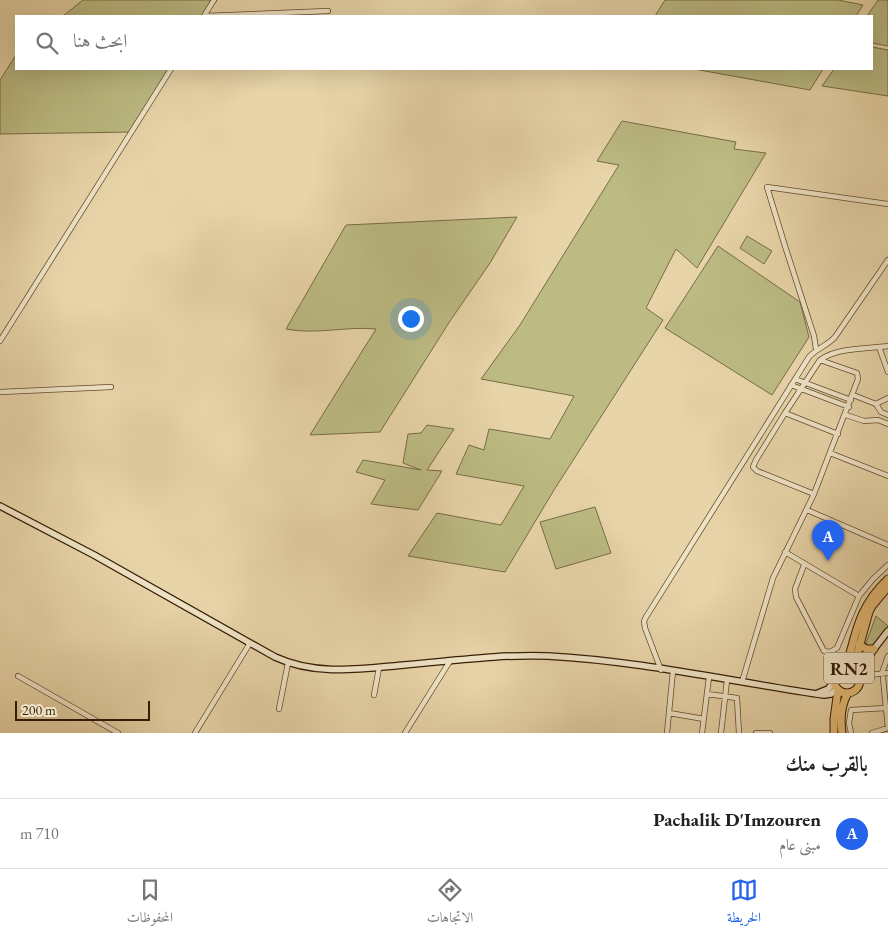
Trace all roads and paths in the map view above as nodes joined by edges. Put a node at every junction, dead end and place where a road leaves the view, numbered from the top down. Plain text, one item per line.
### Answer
1 (214, 0) edge
2 (328, 11) dead end
3 (205, 15) edge
4 (229, 15) edge
5 (170, 70) edge
6 (888, 204) edge
7 (888, 260) edge
8 (0, 341) edge
9 (888, 346) edge
10 (878, 348) junction
11 (816, 349) junction
12 (820, 360) junction
13 (888, 372) edge
14 (795, 379) junction
15 (804, 383) junction
16 (791, 385) junction
17 (111, 387) dead end
18 (800, 388) junction
19 (0, 392) edge
20 (852, 398) junction
21 (888, 398) edge
22 (876, 404) junction
23 (848, 407) junction
24 (881, 412) junction
25 (785, 413) junction
26 (846, 414) junction
27 (888, 415) edge
28 (878, 420) junction
29 (888, 424) edge
30 (838, 434) junction
31 (830, 453) junction
32 (888, 476) edge
33 (814, 494) junction
34 (0, 506) edge
35 (807, 510) junction
36 (888, 545) edge
37 (785, 552) junction
38 (804, 565) junction
39 (888, 565) edge
40 (888, 579) edge
41 (888, 587) edge
42 (859, 596) junction
43 (888, 631) edge
44 (250, 643) junction
45 (860, 644) junction
46 (874, 649) junction
47 (887, 659) edge
48 (450, 661) junction
49 (288, 663) junction
50 (379, 668) junction
51 (662, 670) junction
52 (673, 671) junction
53 (854, 672) junction
54 (888, 673) edge
55 (881, 675) junction
56 (18, 676) dead end
57 (709, 677) junction
58 (727, 680) junction
59 (888, 681) edge
60 (742, 682) junction
61 (836, 687) junction
62 (848, 693) junction
63 (707, 694) junction
64 (374, 695) dead end
65 (725, 697) junction
66 (886, 708) junction
67 (279, 709) dead end
68 (668, 713) junction
69 (888, 718) edge
70 (704, 719) junction
71 (118, 733) edge
72 (195, 733) edge
73 (405, 733) edge
74 (667, 733) edge
75 (702, 733) edge
76 (721, 733) edge
77 (739, 733) edge
78 (756, 733) edge
79 (770, 733) edge
80 (834, 733) edge
81 (842, 733) edge
82 (851, 733) edge
83 (872, 733) edge

1 - 3 street
2 - 4 street
5 - 8 street
6 - 11 street
7 - 11 street
9 - 10 street
10 - 12 street
10 - 13 street
11 - 14 street
12 - 15 street
12 - 20 street
14 - 15 street
14 - 16 street
15 - 18 street
15 - 20 street
16 - 18 street
16 - 51 street
17 - 19 street
18 - 23 street
18 - 25 street
20 - 22 street
20 - 23 street
21 - 22 street
22 - 24 street
23 - 26 street
24 - 27 street
24 - 28 street
25 - 30 street
25 - 33 street
26 - 28 street
26 - 30 street
28 - 29 street
30 - 31 street
31 - 32 street
31 - 33 street
33 - 35 street
34 - 44 main road
35 - 36 street
35 - 37 street
37 - 38 street
37 - 60 street
38 - 42 street
38 - 42 street
39 - 42 street
40 - 53 highway, RN2
41 - 45 highway, RN2
43 - 46 main road
44 - 49 main road
44 - 72 street
45 - 46 highway
45 - 53 highway, RN2
46 - 53 main road
47 - 55 street
48 - 50 main road
48 - 51 main road
48 - 73 street
49 - 50 main road
49 - 67 street
50 - 64 street
51 - 52 main road
52 - 57 main road
52 - 68 street
53 - 55 street
53 - 61 highway, RN2
53 - 62 highway, RN2
54 - 55 street
55 - 59 street
55 - 66 street
56 - 71 street
57 - 58 main road
57 - 63 street
58 - 60 main road
58 - 65 street
60 - 61 main road
61 - 62 highway, RN2
61 - 80 highway, RN2
62 - 81 highway, RN2
63 - 65 street
63 - 70 street
65 - 76 street
65 - 77 street
66 - 69 street
66 - 82 street
68 - 70 street
68 - 74 street
69 - 83 street
70 - 75 street
78 - 79 street

